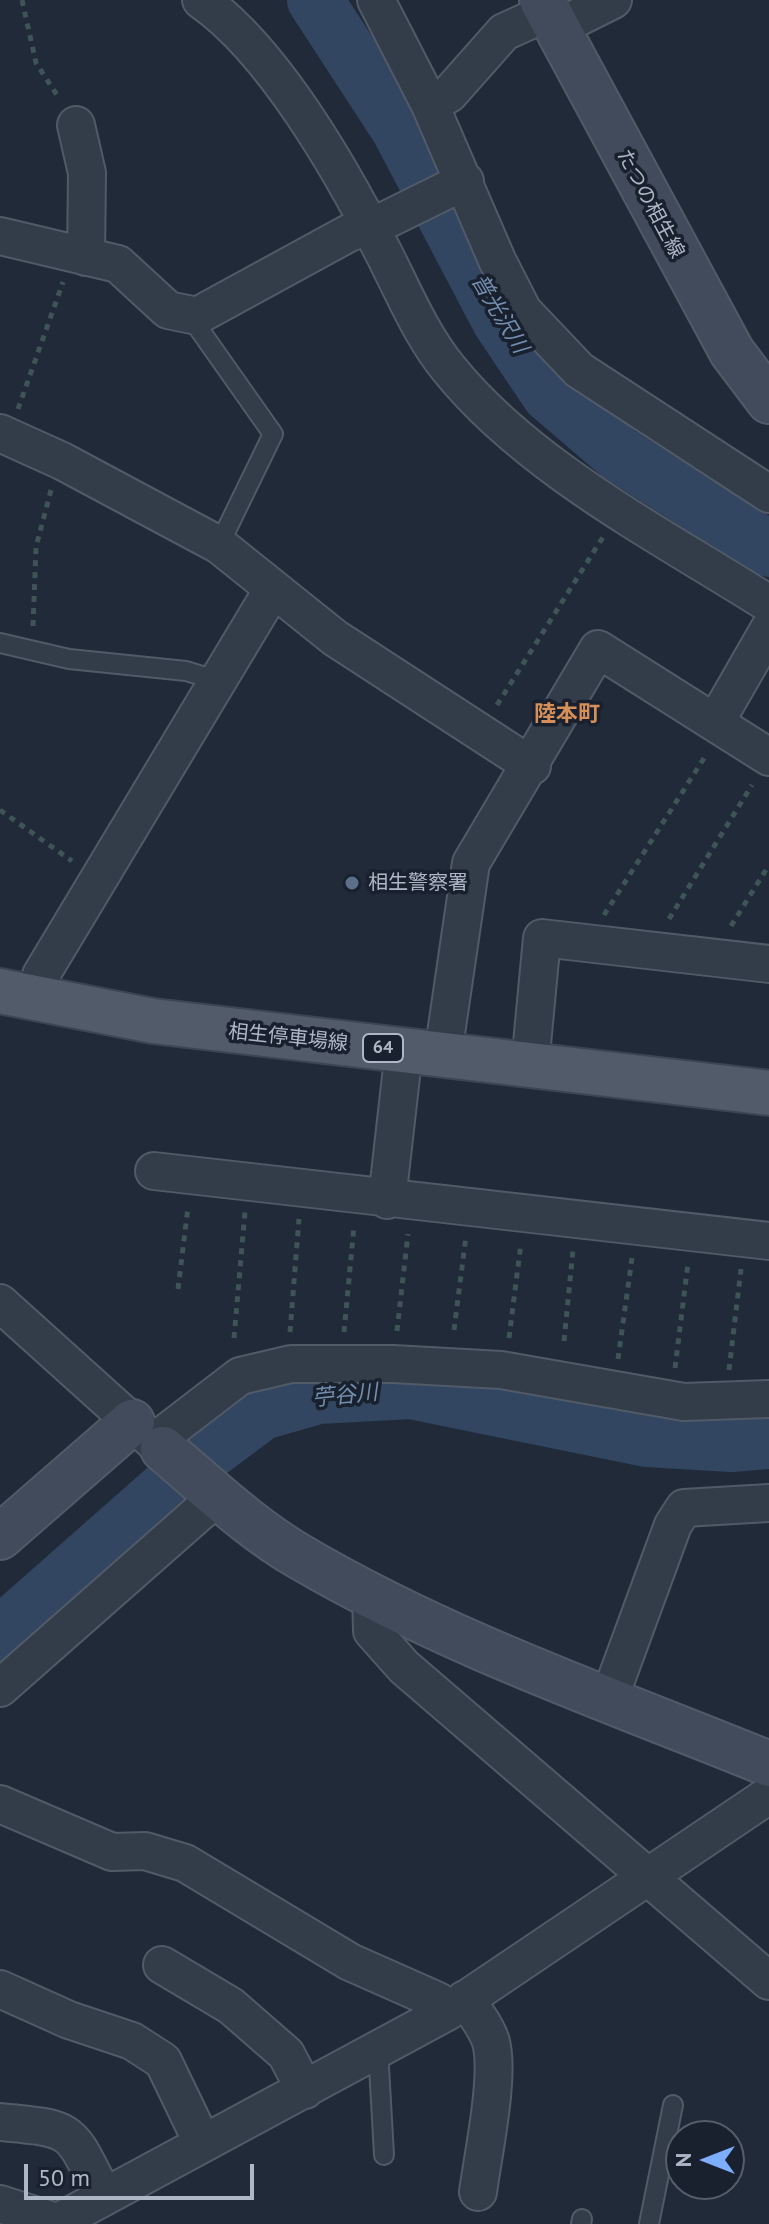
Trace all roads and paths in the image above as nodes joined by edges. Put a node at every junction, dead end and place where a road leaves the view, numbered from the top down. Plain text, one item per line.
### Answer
1 (22, 0) edge
2 (201, 0) edge
3 (376, 0) edge
4 (613, 0) edge
5 (549, 13) edge
6 (430, 105) junction
7 (76, 125) joint
8 (458, 183) junction
9 (378, 221) junction
10 (0, 236) edge
11 (80, 255) junction
12 (197, 316) junction
13 (769, 401) edge
14 (4, 434) edge
15 (62, 461) junction
16 (769, 494) edge
17 (620, 509) junction
18 (219, 545) junction
19 (273, 589) junction
20 (769, 604) edge
21 (769, 629) edge
22 (0, 643) edge
23 (31, 651) junction
24 (219, 681) junction
25 (719, 726) junction
26 (480, 733) junction
27 (532, 766) junction
28 (761, 770) edge
29 (0, 810) edge
30 (769, 865) edge
31 (99, 880) junction
32 (587, 943) junction
33 (649, 950) junction
34 (712, 957) junction
35 (769, 964) edge
36 (17, 995) edge
37 (423, 1052) junction
38 (530, 1065) junction
39 (769, 1093) edge
40 (154, 1171) dead end
41 (192, 1176) junction
42 (248, 1183) junction
43 (302, 1189) junction
44 (385, 1199) junction
45 (469, 1209) junction
46 (524, 1215) junction
47 (577, 1220) junction
48 (637, 1227) junction
49 (692, 1233) junction
50 (757, 1239) edge
51 (178, 1289) dead end
52 (0, 1303) edge
53 (454, 1330) dead end
54 (289, 1337) dead end
55 (343, 1337) dead end
56 (234, 1338) dead end
57 (509, 1338) dead end
58 (564, 1341) dead end
59 (393, 1364) junction
60 (675, 1369) dead end
61 (614, 1388) junction
62 (769, 1399) edge
63 (726, 1403) junction
64 (150, 1438) junction
65 (215, 1493) junction
66 (769, 1503) edge
67 (0, 1537) edge
68 (371, 1595) junction
69 (0, 1688) edge
70 (609, 1699) junction
71 (769, 1764) edge
72 (769, 1795) edge
73 (0, 1804) edge
74 (650, 1877) junction
75 (162, 1965) dead end
76 (769, 1981) edge
77 (0, 1989) edge
78 (456, 2006) junction
79 (378, 2049) junction
80 (305, 2090) junction
81 (673, 2105) dead end
82 (0, 2122) edge
83 (202, 2142) junction
84 (384, 2155) dead end
85 (478, 2192) dead end
86 (103, 2195) junction
87 (0, 2204) edge
88 (58, 2223) edge
89 (649, 2224) edge

1 - 7 path
2 - 9 street
3 - 6 street
4 - 5 street
5 - 6 street
5 - 13 street, たつの相生線
6 - 8 street
7 - 11 street
8 - 9 street
8 - 16 street
9 - 12 street
9 - 17 street
10 - 11 street
11 - 12 street
11 - 14 path
12 - 18 lane
14 - 15 street
15 - 18 street
15 - 23 path
17 - 20 street
17 - 26 path
18 - 19 street
19 - 24 street
19 - 26 street
21 - 25 street
22 - 23 lane
23 - 24 lane
24 - 31 street
25 - 27 street
25 - 28 street
25 - 32 path
26 - 27 street
27 - 37 street
28 - 33 path
29 - 31 path
30 - 34 path
31 - 36 street
32 - 33 street
32 - 38 street
33 - 34 street
34 - 35 street
36 - 37 main road, 相生停車場線 / 64
37 - 38 main road, 相生停車場線 / 64
37 - 44 street
38 - 39 main road, 相生停車場線 / 64
40 - 41 street
41 - 42 street
41 - 51 path
42 - 43 street
42 - 56 path
43 - 44 street
43 - 54 path
44 - 45 street
44 - 55 path
44 - 59 path
45 - 46 street
45 - 53 path
46 - 47 street
46 - 57 path
47 - 48 street
47 - 58 path
48 - 49 street
48 - 61 path
49 - 50 street
49 - 60 path
50 - 63 path
52 - 64 street
59 - 61 street
59 - 64 street
61 - 63 street
62 - 63 street
64 - 65 street
64 - 67 street
65 - 68 street
65 - 69 street
66 - 70 street
68 - 70 street
68 - 74 street
70 - 71 street
72 - 74 street
73 - 78 street
74 - 76 street
74 - 78 street
75 - 80 street
77 - 83 street
78 - 79 street
78 - 85 street
79 - 80 street
79 - 84 lane
80 - 83 street
81 - 89 lane
82 - 86 street
83 - 86 street
86 - 88 street
87 - 88 street

